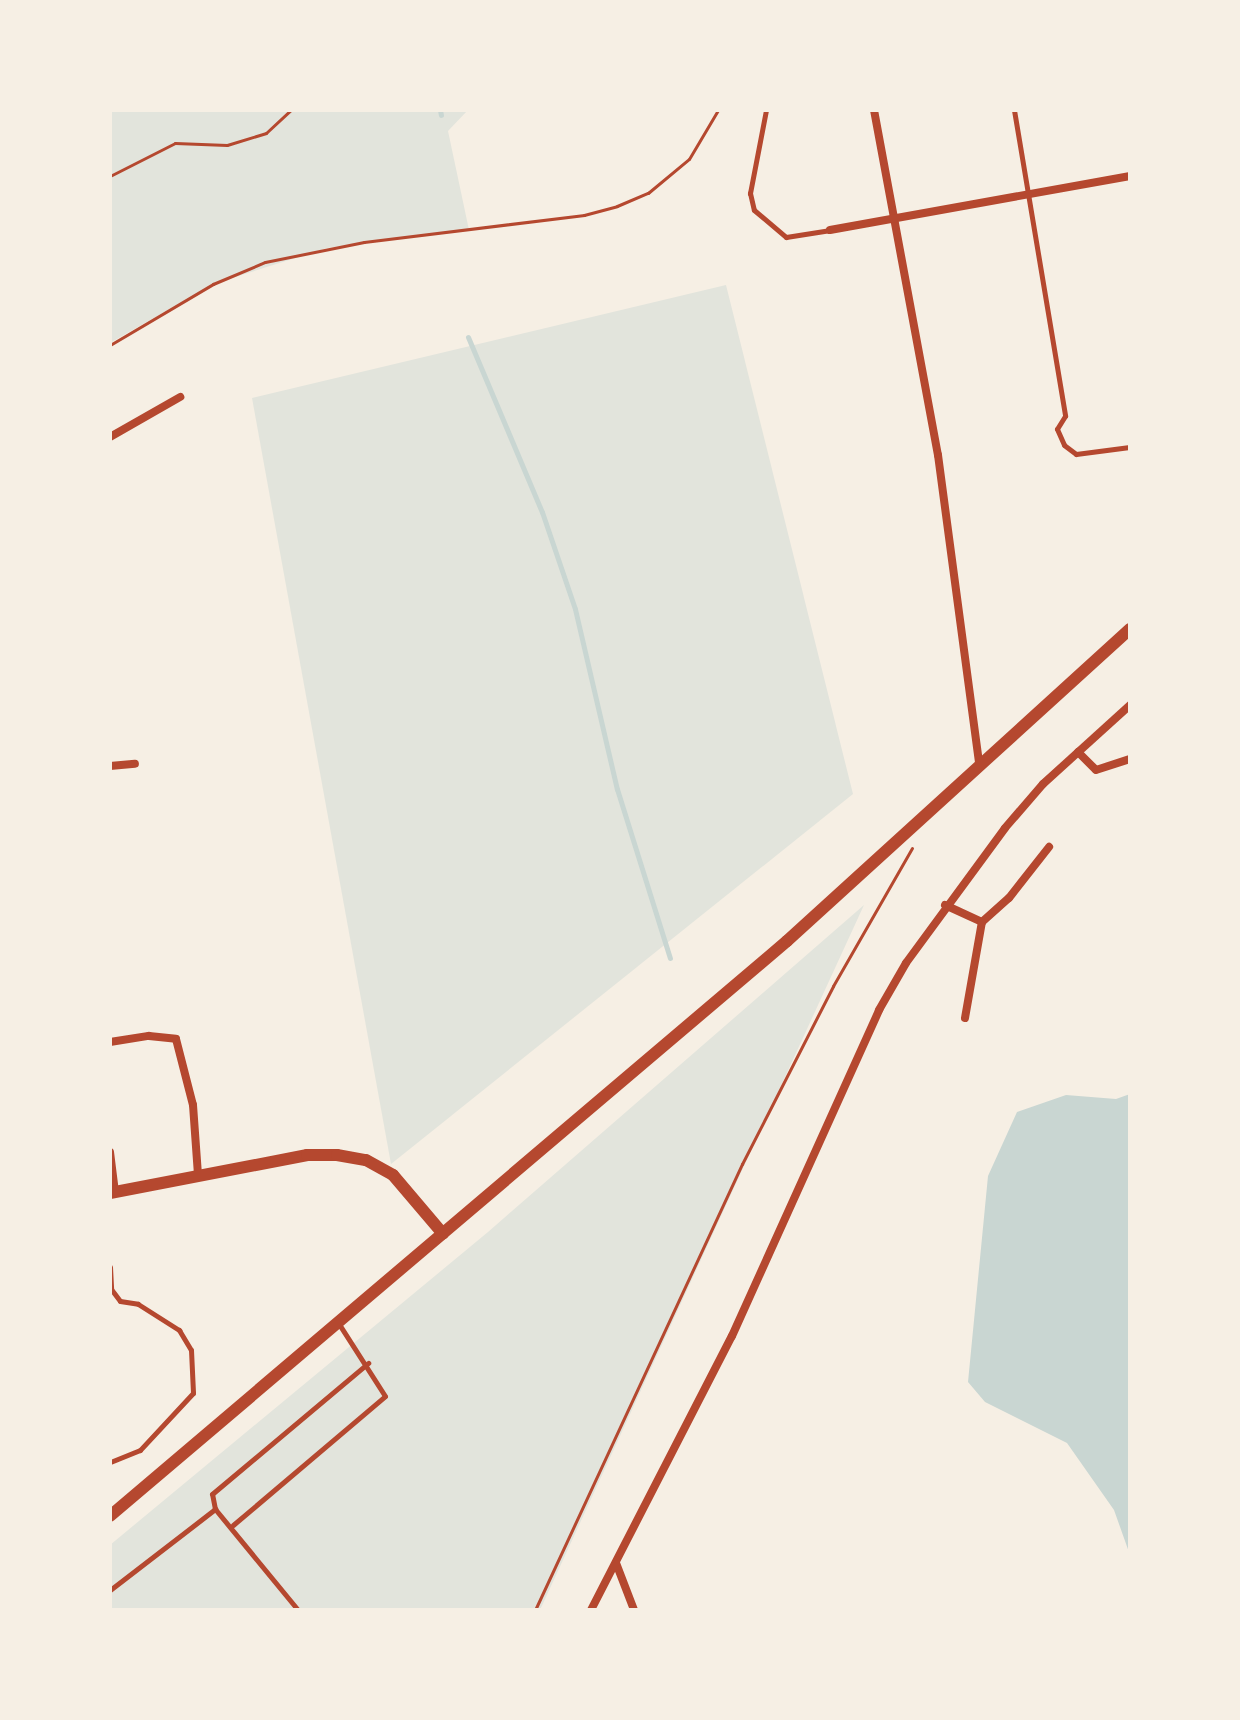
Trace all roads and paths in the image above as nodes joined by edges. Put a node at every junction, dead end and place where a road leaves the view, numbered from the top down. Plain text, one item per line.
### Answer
1 (291, 110) edge
2 (718, 110) edge
3 (766, 110) edge
4 (874, 110) edge
5 (1014, 110) edge
6 (110, 176) edge
7 (1130, 176) edge
8 (1030, 197) junction
9 (890, 215) junction
10 (830, 230) joint
11 (110, 345) edge
12 (180, 397) dead end
13 (110, 437) edge
14 (1130, 447) edge
15 (1130, 629) edge
16 (1130, 705) edge
17 (1078, 752) junction
18 (1130, 759) edge
19 (979, 762) junction
20 (135, 764) dead end
21 (110, 766) edge
22 (914, 845) dead end
23 (1049, 847) dead end
24 (945, 905) junction
25 (982, 922) junction
26 (965, 1018) dead end
27 (110, 1042) edge
28 (110, 1152) edge
29 (198, 1174) junction
30 (113, 1192) edge
31 (443, 1234) junction
32 (110, 1267) edge
33 (110, 1290) edge
34 (339, 1323) junction
35 (368, 1363) junction
36 (110, 1462) edge
37 (215, 1509) junction
38 (110, 1516) edge
39 (233, 1525) junction
40 (616, 1563) junction
41 (110, 1590) edge
42 (298, 1610) edge
43 (535, 1610) edge
44 (591, 1610) edge
45 (634, 1610) edge
46 (804, 1610) edge
47 (828, 1610) edge

1 - 6 path
2 - 11 path
3 - 10 lane
4 - 9 street
5 - 8 lane
7 - 8 street
8 - 9 street
8 - 14 lane
9 - 10 street
9 - 19 street
12 - 13 street
15 - 19 street
16 - 17 street
17 - 18 street
17 - 24 street
19 - 31 street
20 - 21 street
22 - 43 path
23 - 25 street
24 - 25 street
24 - 40 street
25 - 26 street
27 - 29 street
28 - 30 street
29 - 30 street
29 - 31 street
31 - 34 street
32 - 33 lane
33 - 36 lane
34 - 35 lane
34 - 38 street
35 - 37 lane
35 - 39 lane
37 - 39 lane
37 - 41 lane
39 - 42 lane
40 - 44 street
40 - 45 street
46 - 47 lane

